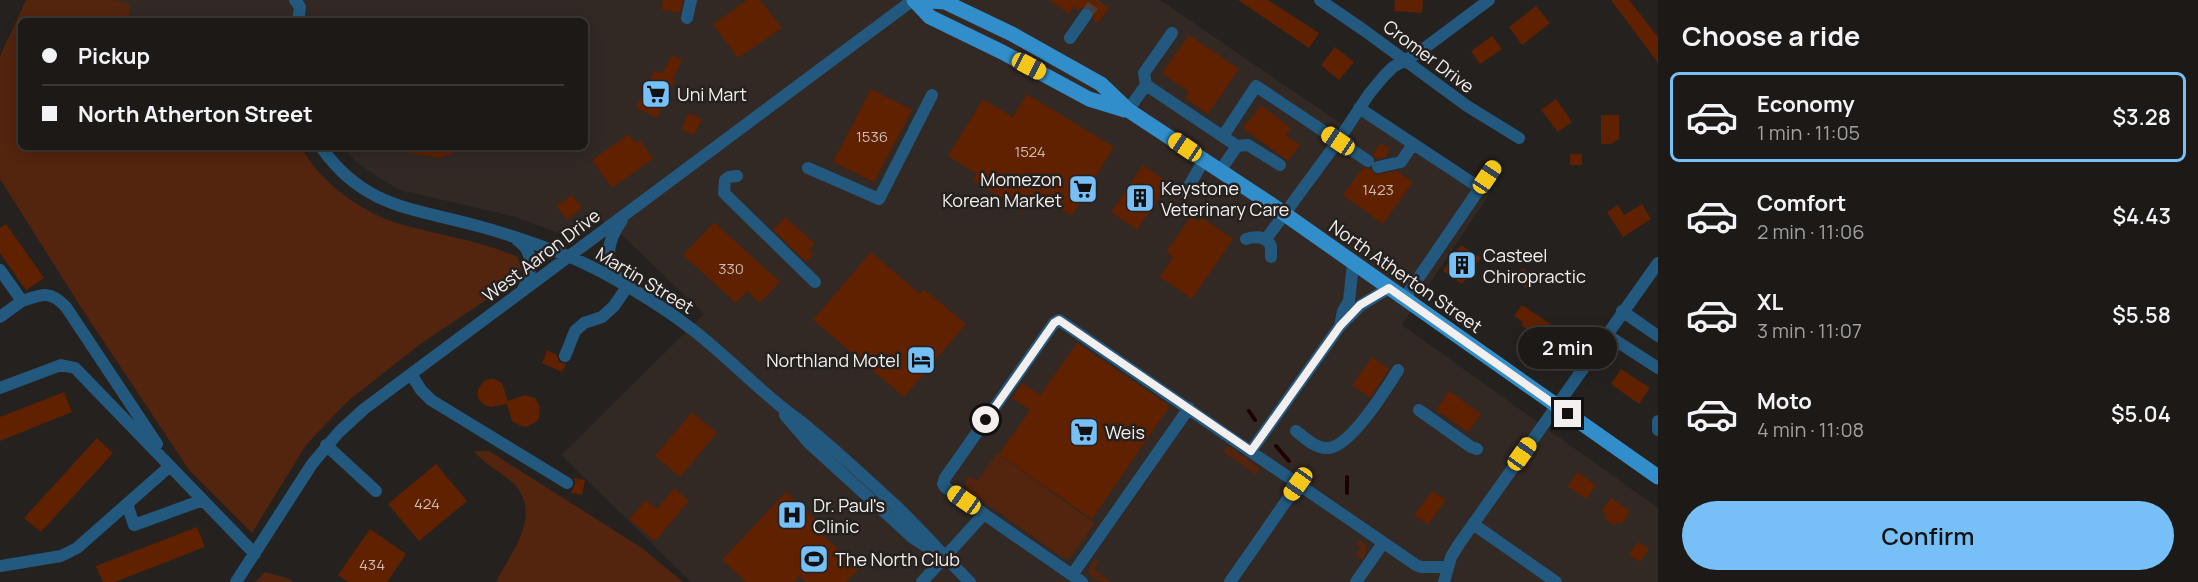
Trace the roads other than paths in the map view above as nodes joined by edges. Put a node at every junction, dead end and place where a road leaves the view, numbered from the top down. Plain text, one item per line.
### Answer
1 (691, 0) edge
2 (914, 0) edge
3 (1320, 0) edge
4 (1489, 0) edge
5 (301, 2) edge
6 (1086, 15) tunnel mouth
7 (298, 18) edge
8 (687, 18) dead end
9 (1172, 33) dead end
10 (1070, 38) dead end
11 (1404, 60) junction
12 (1146, 85) junction
13 (932, 95) dead end
14 (1359, 108) junction
15 (1128, 110) junction
16 (1223, 136) junction
17 (1519, 138) dead end
18 (1338, 141) junction
19 (1413, 144) junction
20 (1237, 146) junction
21 (324, 150) edge
22 (1204, 160) junction
23 (1280, 165) dead end
24 (1495, 166) dead end
25 (808, 168) dead end
26 (1220, 171) junction
27 (737, 176) dead end
28 (1480, 188) junction
29 (1186, 191) dead end
30 (628, 213) junction
31 (1284, 214) junction
32 (511, 236) junction
33 (1246, 239) dead end
34 (1266, 239) junction
35 (569, 257) junction
36 (1271, 257) dead end
37 (1658, 263) edge
38 (1353, 264) junction
39 (0, 270) edge
40 (815, 282) dead end
41 (627, 287) junction
42 (1389, 288) junction
43 (521, 292) junction
44 (1404, 298) junction
45 (22, 301) junction
46 (1622, 312) junction
47 (0, 317) edge
48 (1340, 326) junction
49 (1607, 335) junction
50 (1658, 336) edge
51 (565, 356) dead end
52 (1658, 368) edge
53 (1398, 369) dead end
54 (411, 374) junction
55 (0, 388) edge
56 (1556, 406) junction
57 (1189, 408) junction
58 (1419, 410) dead end
59 (1658, 421) edge
60 (1658, 430) edge
61 (1296, 431) dead end
62 (326, 445) junction
63 (1478, 449) dead end
64 (1251, 451) junction
65 (170, 466) junction
66 (1656, 472) edge
67 (567, 483) dead end
68 (1298, 484) junction
69 (376, 491) dead end
70 (203, 500) junction
71 (127, 504) junction
72 (984, 514) junction
73 (1473, 524) junction
74 (1383, 543) junction
75 (255, 554) junction
76 (945, 558) junction
77 (0, 566) edge
78 (1447, 567) junction
79 (1077, 579) edge
80 (236, 582) edge
81 (922, 582) edge
82 (970, 582) edge
83 (1230, 582) edge
84 (1356, 582) edge
85 (1444, 582) edge
86 (1556, 582) edge

1 - 8 street
2 - 15 main road, North Atherton Street
2 - 30 street, West Aaron Drive
3 - 11 street, Cromer Drive
4 - 11 street
5 - 7 street
6 - 10 street
9 - 12 street
11 - 14 street
11 - 17 street, Cromer Drive
12 - 15 street
12 - 16 street
13 - 25 street
14 - 18 street
14 - 19 street
15 - 22 main road, North Atherton Street
16 - 18 street
16 - 20 street
18 - 19 street
18 - 31 street
19 - 28 street
20 - 23 street
20 - 26 street
21 - 32 street, Martin Street
22 - 26 main road, North Atherton Street
22 - 29 street
24 - 28 street
26 - 31 main road, North Atherton Street
27 - 40 street
28 - 44 street
30 - 35 street, West Aaron Drive
30 - 41 street
31 - 34 street
31 - 38 main road, North Atherton Street
32 - 35 street, Martin Street
32 - 43 street
33 - 34 street
34 - 36 street
35 - 41 street, Martin Street
35 - 43 street, West Aaron Drive
37 - 46 street
38 - 42 main road, North Atherton Street
38 - 48 street
39 - 45 street
41 - 51 street
41 - 76 street, Martin Street
42 - 44 main road, North Atherton Street
42 - 48 street
43 - 54 street, West Aaron Drive
44 - 56 main road, North Atherton Street
45 - 47 street
45 - 65 street
46 - 49 street
46 - 50 street
48 - 64 street
49 - 52 street
49 - 56 street
53 - 61 street
54 - 62 street, West Aaron Drive
54 - 67 street
55 - 65 street
56 - 66 main road, North Atherton Street
56 - 73 street
57 - 64 street
57 - 72 street
57 - 79 street
58 - 63 street
59 - 60 street
62 - 69 street
62 - 75 street, West Aaron Drive
64 - 68 street
65 - 70 street
65 - 71 street
68 - 74 street
68 - 83 street
70 - 71 street
70 - 75 street
71 - 77 street
72 - 76 street
72 - 79 street
73 - 78 street
73 - 86 street
74 - 78 street
74 - 84 street
75 - 80 street, West Aaron Drive
76 - 81 street
76 - 82 street, Martin Street
78 - 85 street

